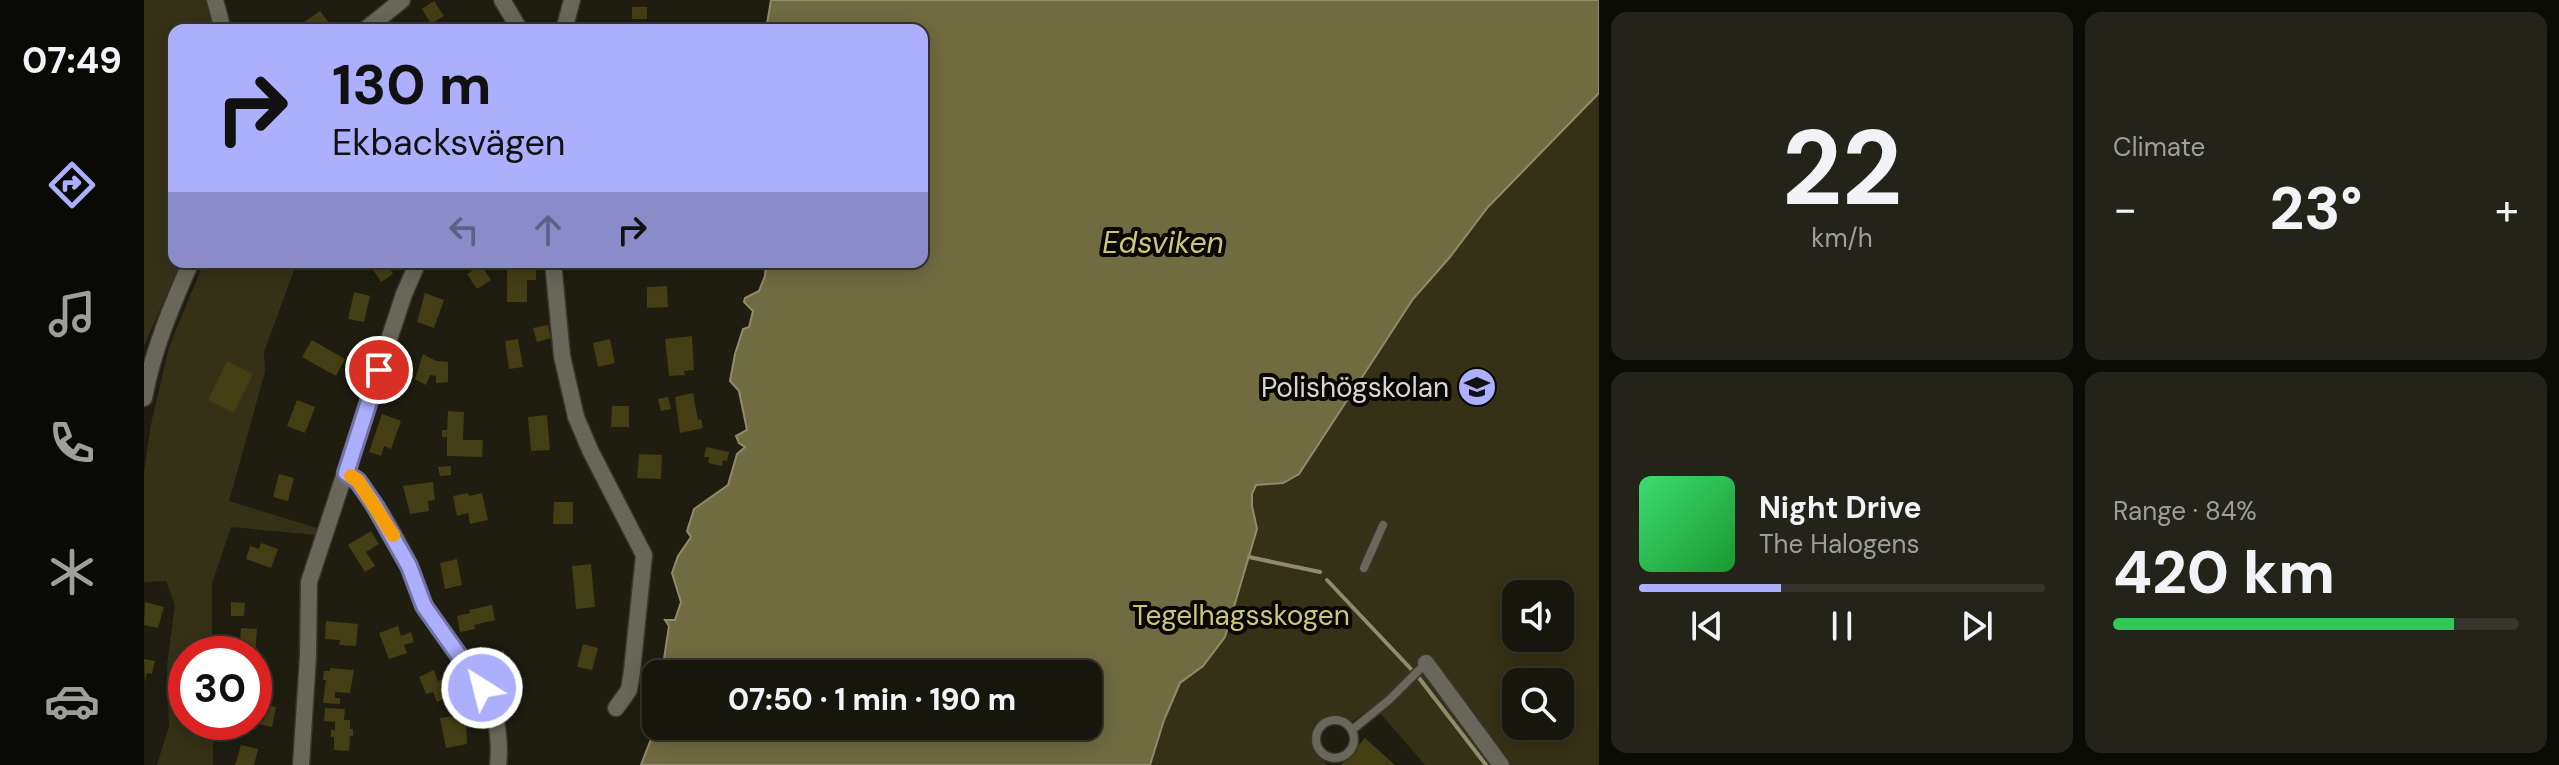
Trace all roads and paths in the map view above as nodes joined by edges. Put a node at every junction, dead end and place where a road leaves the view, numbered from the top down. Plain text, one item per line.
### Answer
1 (215, 0) edge
2 (402, 0) edge
3 (502, 0) edge
4 (572, 0) edge
5 (221, 24) edge
6 (372, 24) edge
7 (516, 24) edge
8 (566, 24) edge
9 (188, 268) edge
10 (415, 268) edge
11 (554, 268) edge
12 (144, 398) edge
13 (346, 473) junction
14 (1383, 525) dead end
15 (1364, 568) dead end
16 (1426, 663) joint
17 (616, 708) dead end
18 (1352, 730) junction
19 (301, 765) edge
20 (498, 765) edge
21 (1501, 765) edge

1 - 5 street
2 - 6 street
3 - 7 street
4 - 8 street
9 - 12 street
10 - 13 street
11 - 17 street
13 - 19 street
13 - 20 street
14 - 15 lane
16 - 18 lane
16 - 21 street
18 - 18 lane

